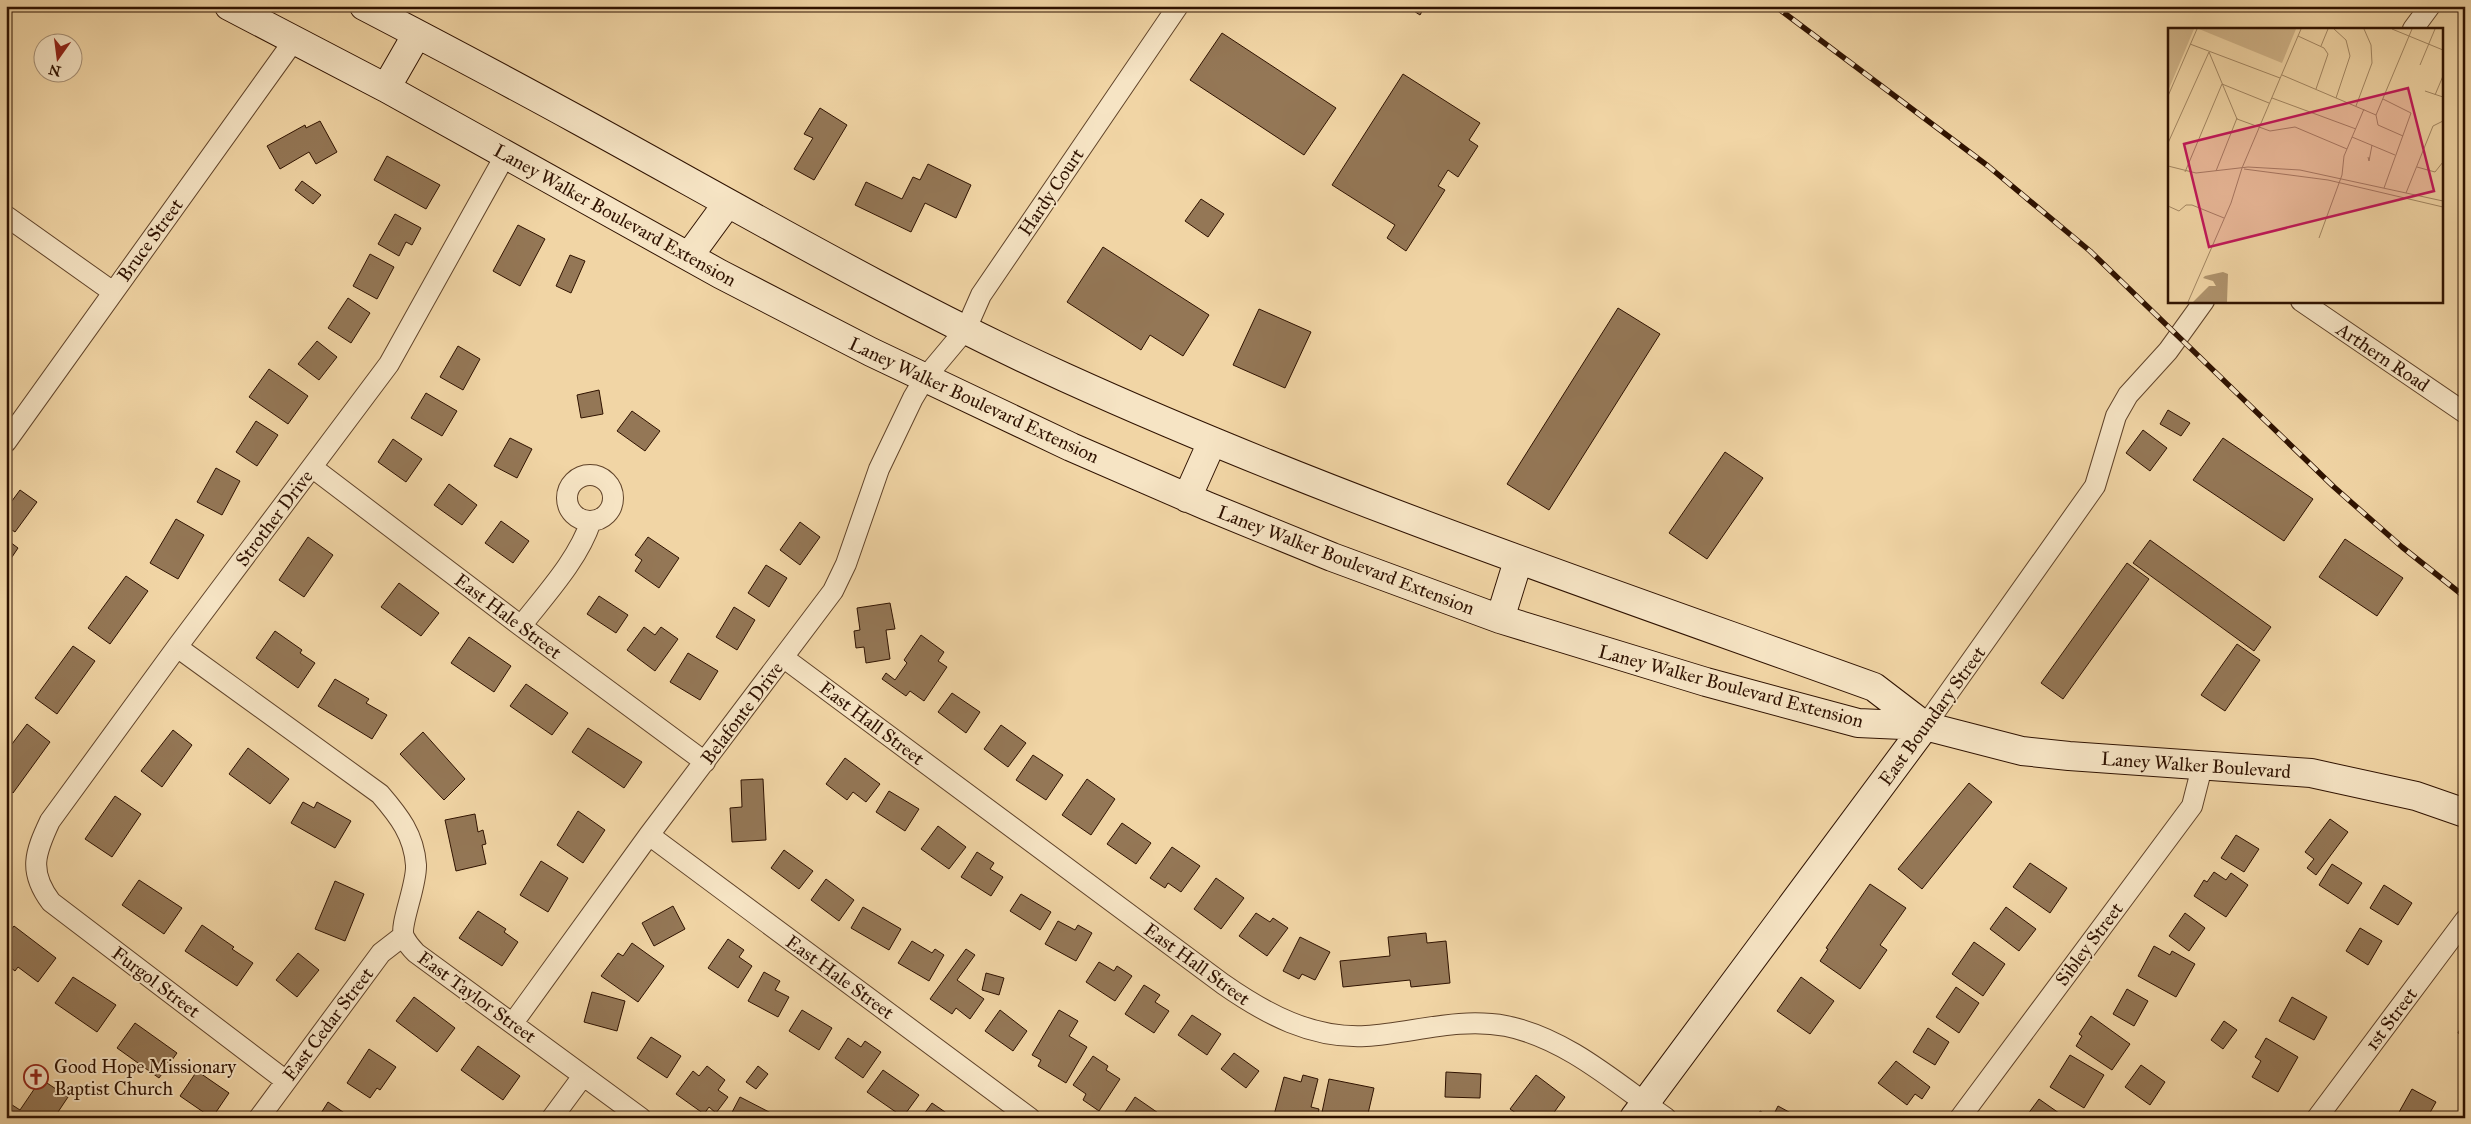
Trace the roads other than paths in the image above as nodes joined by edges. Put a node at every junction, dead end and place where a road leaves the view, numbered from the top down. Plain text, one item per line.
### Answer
1 (364, 6) edge
2 (1178, 6) edge
3 (2430, 6) edge
4 (235, 7) edge
5 (2414, 28) edge
6 (417, 34) junction
7 (295, 39) junction
8 (386, 88) junction
9 (506, 154) junction
10 (727, 204) junction
11 (6, 216) edge
12 (689, 256) junction
13 (113, 292) junction
14 (2203, 302) edge
15 (2302, 302) edge
16 (966, 329) junction
17 (925, 378) junction
18 (2465, 413) edge
19 (6, 442) edge
20 (1212, 442) junction
21 (313, 468) junction
22 (1187, 498) junction
23 (591, 521) dead end
24 (1518, 561) junction
25 (1500, 619) junction
26 (521, 626) junction
27 (177, 646) junction
28 (784, 658) junction
29 (1924, 726) junction
30 (705, 762) junction
31 (2203, 764) junction
32 (2465, 813) edge
33 (649, 836) junction
34 (36, 874) joint
35 (2465, 920) edge
36 (403, 936) junction
37 (513, 1023) junction
38 (583, 1076) junction
39 (286, 1081) junction
40 (1648, 1113) edge
41 (259, 1118) edge
42 (552, 1118) edge
43 (640, 1118) edge
44 (1030, 1118) edge
45 (1960, 1118) edge
46 (2317, 1118) edge

1 - 6 main road, Laney Walker Boulevard Extension
2 - 16 street, Hardy Court
3 - 5 street
4 - 7 main road, Laney Walker Boulevard Extension
6 - 8 main road
6 - 10 main road, Laney Walker Boulevard Extension
7 - 8 main road, Laney Walker Boulevard Extension
7 - 13 street, Bruce Street
8 - 9 main road, Laney Walker Boulevard Extension
9 - 12 main road, Laney Walker Boulevard Extension
9 - 21 street, Strother Drive
10 - 12 main road
10 - 16 main road, Laney Walker Boulevard Extension
11 - 13 street
12 - 17 main road, Laney Walker Boulevard Extension
13 - 19 street, Bruce Street
14 - 29 street, East Boundary Street
15 - 18 street, Arthern Road
16 - 17 street, Hardy Court
16 - 20 main road, Laney Walker Boulevard Extension
17 - 22 main road, Laney Walker Boulevard Extension
17 - 28 street, Belafonte Drive
20 - 22 main road
20 - 24 main road, Laney Walker Boulevard Extension
21 - 26 street, East Hale Street
21 - 27 street, Strother Drive
22 - 25 main road, Laney Walker Boulevard Extension
23 - 26 street
24 - 25 main road
24 - 29 main road, Laney Walker Boulevard Extension
25 - 29 main road, Laney Walker Boulevard Extension
26 - 30 street, East Hale Street
27 - 34 street, Strother Drive
27 - 36 street, East Taylor Street
28 - 30 street, Belafonte Drive
28 - 40 street, East Hall Street
29 - 31 main road, Laney Walker Boulevard
29 - 40 main road, East Boundary Street
30 - 33 street, Belafonte Drive
31 - 32 main road, Laney Walker Boulevard
31 - 45 street, Sibley Street
33 - 37 street, Belafonte Drive
33 - 44 street, East Hale Street
34 - 39 street, Furgol Street
35 - 46 street, 1st Street
36 - 37 street, East Taylor Street
36 - 39 street, East Cedar Street
37 - 38 street, East Taylor Street
38 - 42 street
38 - 43 street, East Taylor Street
39 - 41 street, East Cedar Street

